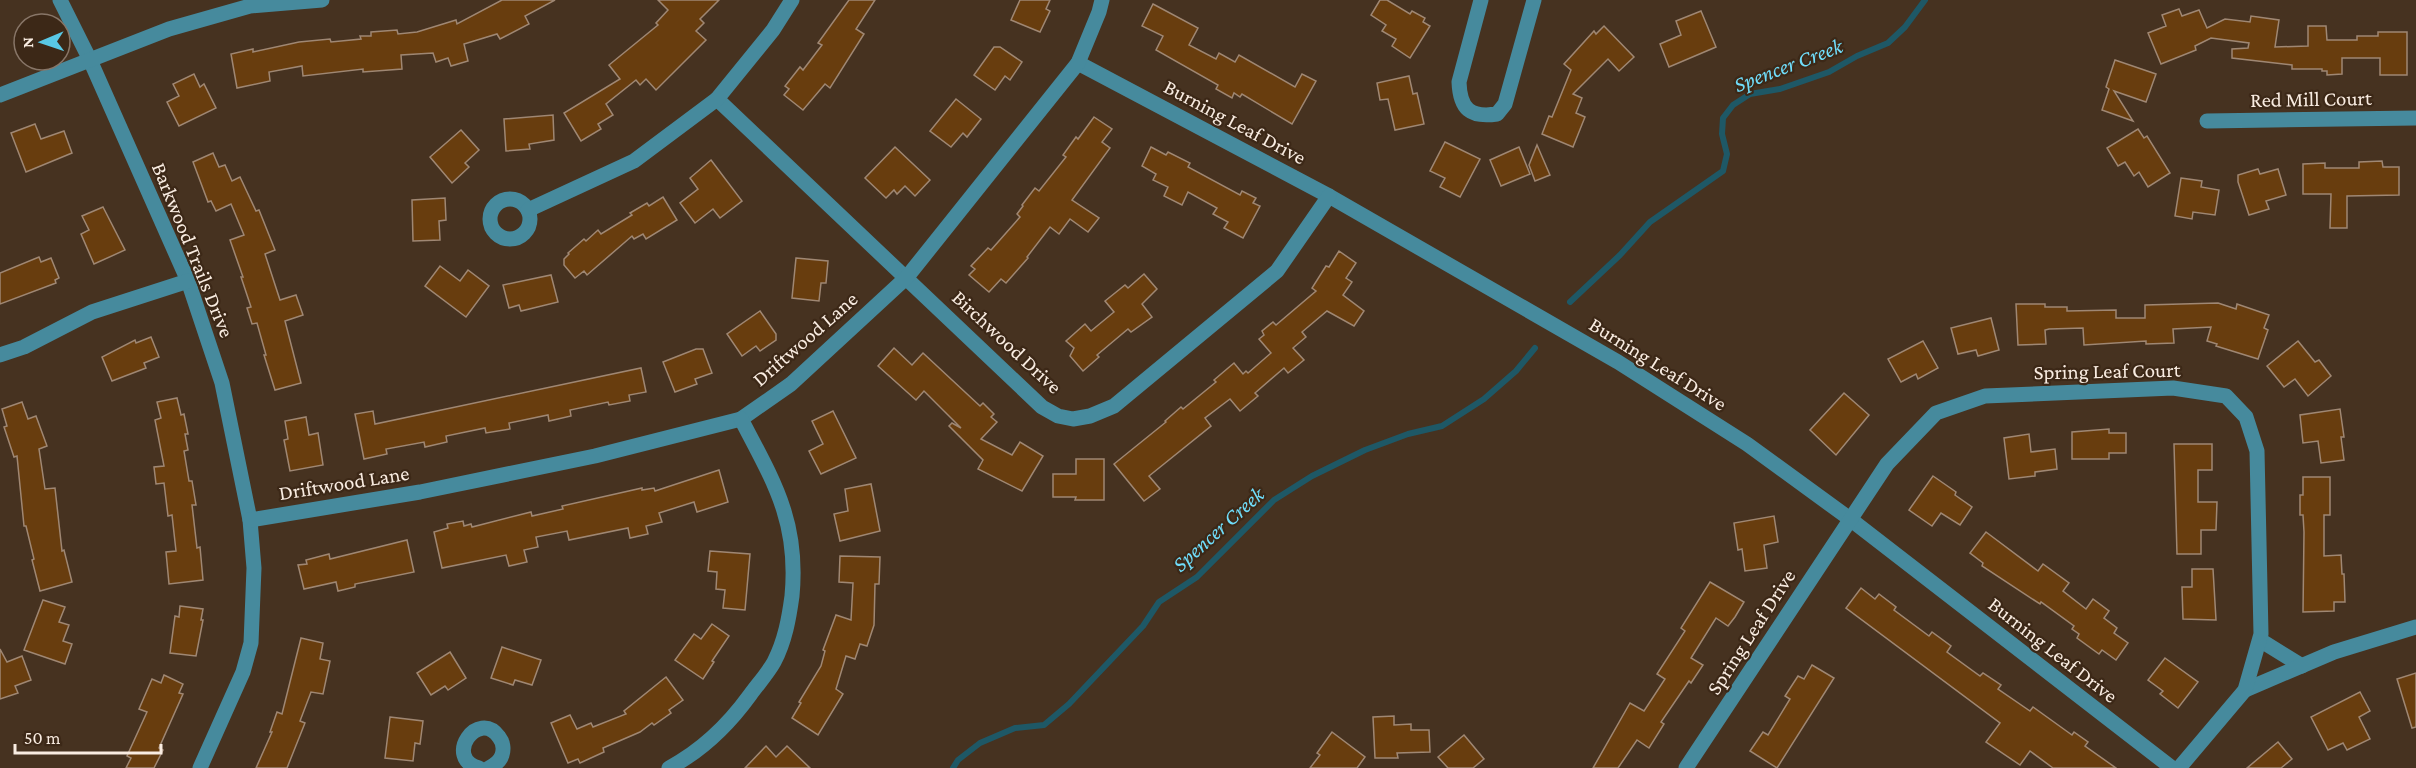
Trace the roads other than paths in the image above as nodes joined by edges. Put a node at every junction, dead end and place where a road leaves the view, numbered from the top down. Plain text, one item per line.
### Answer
1 (60, 0) edge
2 (322, 0) edge
3 (792, 0) edge
4 (1102, 0) edge
5 (1481, 0) edge
6 (1534, 0) edge
7 (90, 60) junction
8 (1077, 63) junction
9 (0, 94) edge
10 (717, 99) junction
11 (2416, 118) edge
12 (2207, 121) dead end
13 (1329, 196) junction
14 (528, 210) dead end
15 (906, 277) junction
16 (188, 281) junction
17 (0, 355) edge
18 (741, 419) junction
19 (1850, 519) junction
20 (250, 520) junction
21 (2416, 627) edge
22 (2260, 640) junction
23 (2302, 666) junction
24 (2245, 690) junction
25 (495, 766) edge
26 (200, 768) edge
27 (479, 768) edge
28 (669, 768) edge
29 (1686, 768) edge
30 (2172, 768) edge
31 (2179, 768) edge

1 - 7 street, Barkwood Trails Drive
2 - 7 street
3 - 10 street
4 - 8 street, Driftwood Lane
5 - 6 street
7 - 9 street
7 - 16 street, Barkwood Trails Drive
8 - 13 street, Burning Leaf Drive
8 - 15 street, Driftwood Lane
10 - 14 street
10 - 15 street, Birchwood Drive
11 - 12 street, Red Mill Court
13 - 15 street, Birchwood Drive
13 - 19 street, Burning Leaf Drive
15 - 18 street, Driftwood Lane
16 - 17 street
16 - 20 street, Barkwood Trails Drive
18 - 20 street, Driftwood Lane
18 - 28 street
19 - 22 street, Spring Leaf Court
19 - 29 street, Spring Leaf Drive
19 - 30 street, Burning Leaf Drive
20 - 26 street, Barkwood Trails Drive
21 - 23 street
22 - 23 street
22 - 24 street, Spring Leaf Court
23 - 24 street
24 - 31 street, Spring Leaf Court
25 - 27 street

